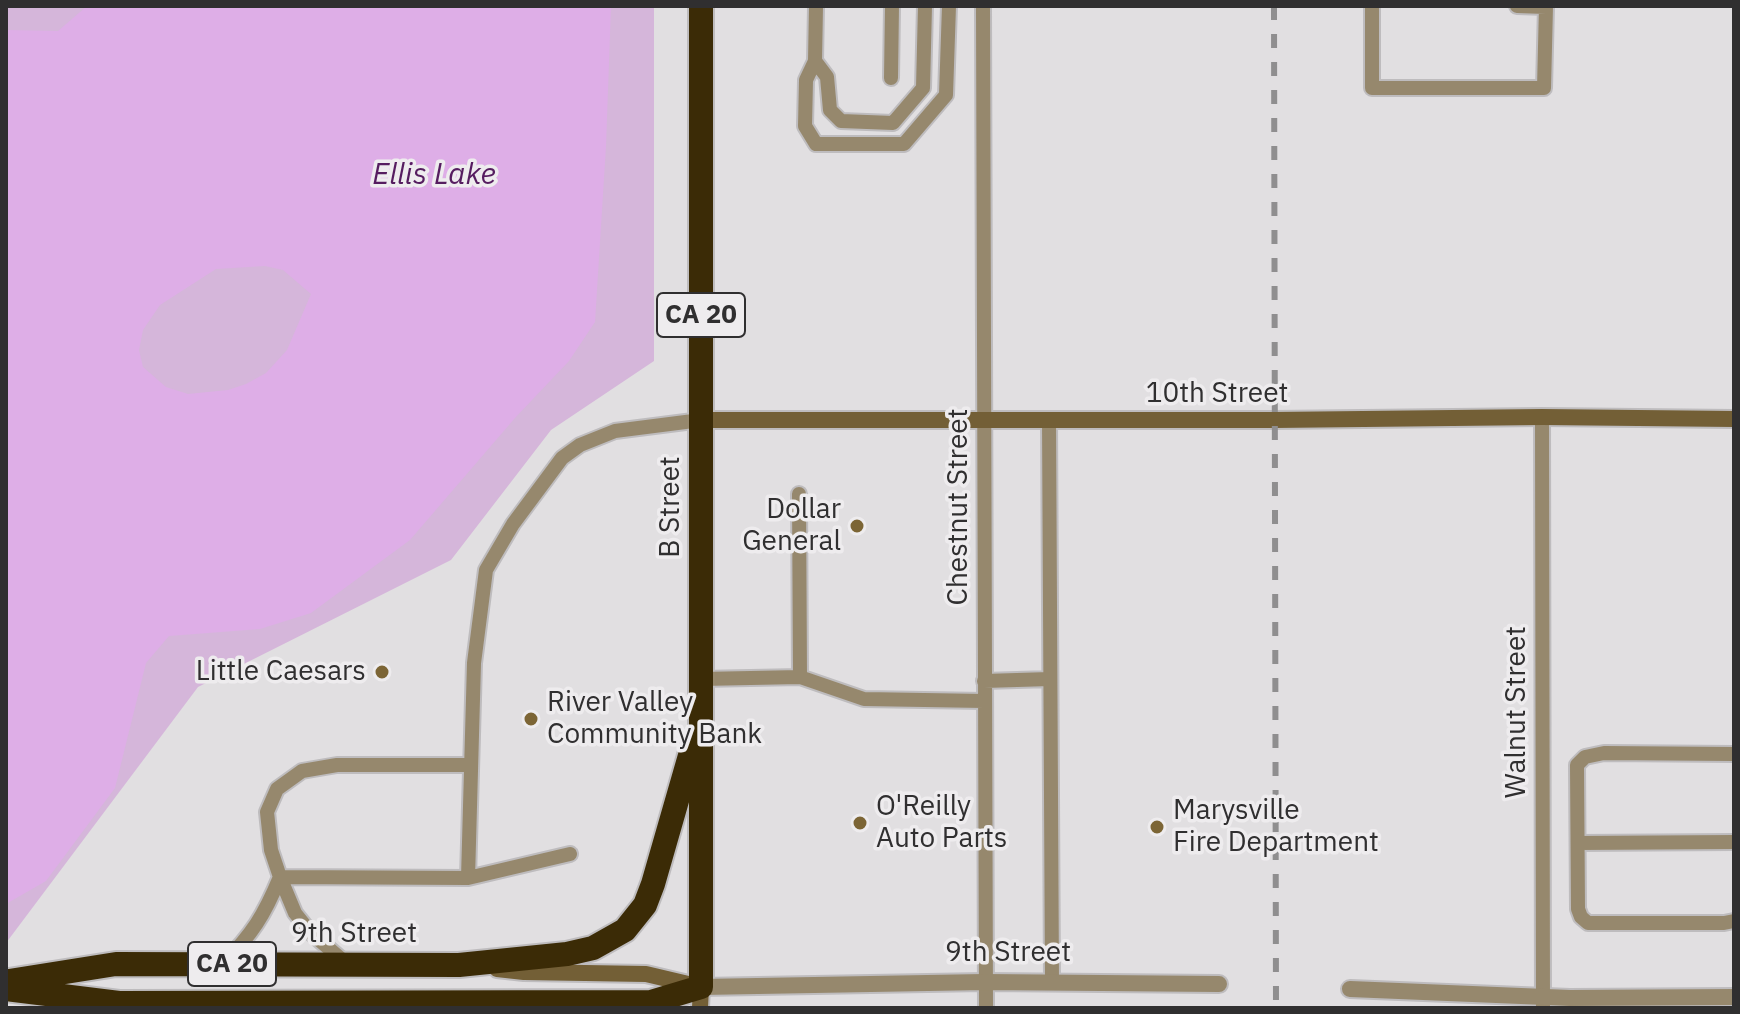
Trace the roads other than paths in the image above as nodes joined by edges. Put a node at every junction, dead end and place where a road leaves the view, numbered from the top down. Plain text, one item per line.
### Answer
1 (701, 6) edge
2 (816, 6) edge
3 (892, 6) edge
4 (925, 6) edge
5 (949, 6) edge
6 (983, 6) edge
7 (1372, 6) edge
8 (1517, 6) edge
9 (1546, 6) edge
10 (815, 61) junction
11 (891, 78) dead end
12 (1542, 417) junction
13 (985, 419) junction
14 (1049, 419) junction
15 (1734, 419) edge
16 (701, 420) junction
17 (799, 494) dead end
18 (800, 677) junction
19 (701, 679) junction
20 (1050, 679) junction
21 (984, 681) junction
22 (984, 701) junction
23 (702, 716) junction
24 (1734, 754) edge
25 (471, 765) junction
26 (1734, 842) edge
27 (1578, 843) junction
28 (570, 854) dead end
29 (280, 877) junction
30 (468, 878) junction
31 (1734, 921) edge
32 (223, 964) junction
33 (347, 964) junction
34 (459, 965) junction
35 (6, 981) edge
36 (984, 982) junction
37 (1052, 983) junction
38 (1219, 984) dead end
39 (6, 989) edge
40 (1350, 989) dead end
41 (701, 997) edge
42 (1734, 997) edge
43 (1543, 1002) edge
44 (119, 1005) edge
45 (348, 1005) edge
46 (417, 1005) edge
47 (986, 1008) edge

1 - 16 highway, B Street / CA 20
2 - 10 lane
3 - 11 lane
4 - 10 lane
5 - 10 lane
6 - 13 lane, Chestnut Street
7 - 9 lane
8 - 9 lane
12 - 14 street, 10th Street
12 - 15 street, 10th Street
12 - 43 lane, Walnut Street
13 - 14 street, 10th Street
13 - 16 street, 10th Street
13 - 21 lane, Chestnut Street
14 - 20 lane
16 - 19 highway, B Street / CA 20
16 - 25 lane
17 - 18 lane
18 - 19 lane
18 - 22 lane
19 - 23 highway, B Street / CA 20
20 - 21 lane
20 - 37 lane
21 - 22 lane, Chestnut Street
22 - 36 lane, Chestnut Street
23 - 34 highway, CA 20
23 - 41 highway, B Street / CA 20
24 - 27 lane
25 - 29 lane
25 - 30 lane
26 - 27 lane
27 - 31 lane
28 - 30 lane
29 - 30 lane
29 - 32 lane
29 - 33 lane
32 - 33 highway, 9th Street / CA 20
32 - 35 highway, 9th Street / CA 20
33 - 34 highway, 9th Street / CA 20
34 - 41 street, 9th Street
36 - 37 street, 9th Street
36 - 41 street, 9th Street
36 - 47 lane, Chestnut Street
37 - 38 street, 9th Street
39 - 44 highway, 9th Street / CA 20
40 - 43 street
41 - 46 highway, 9th Street / CA 20
42 - 43 street
44 - 45 highway, 9th Street / CA 20
45 - 46 highway, 9th Street / CA 20

